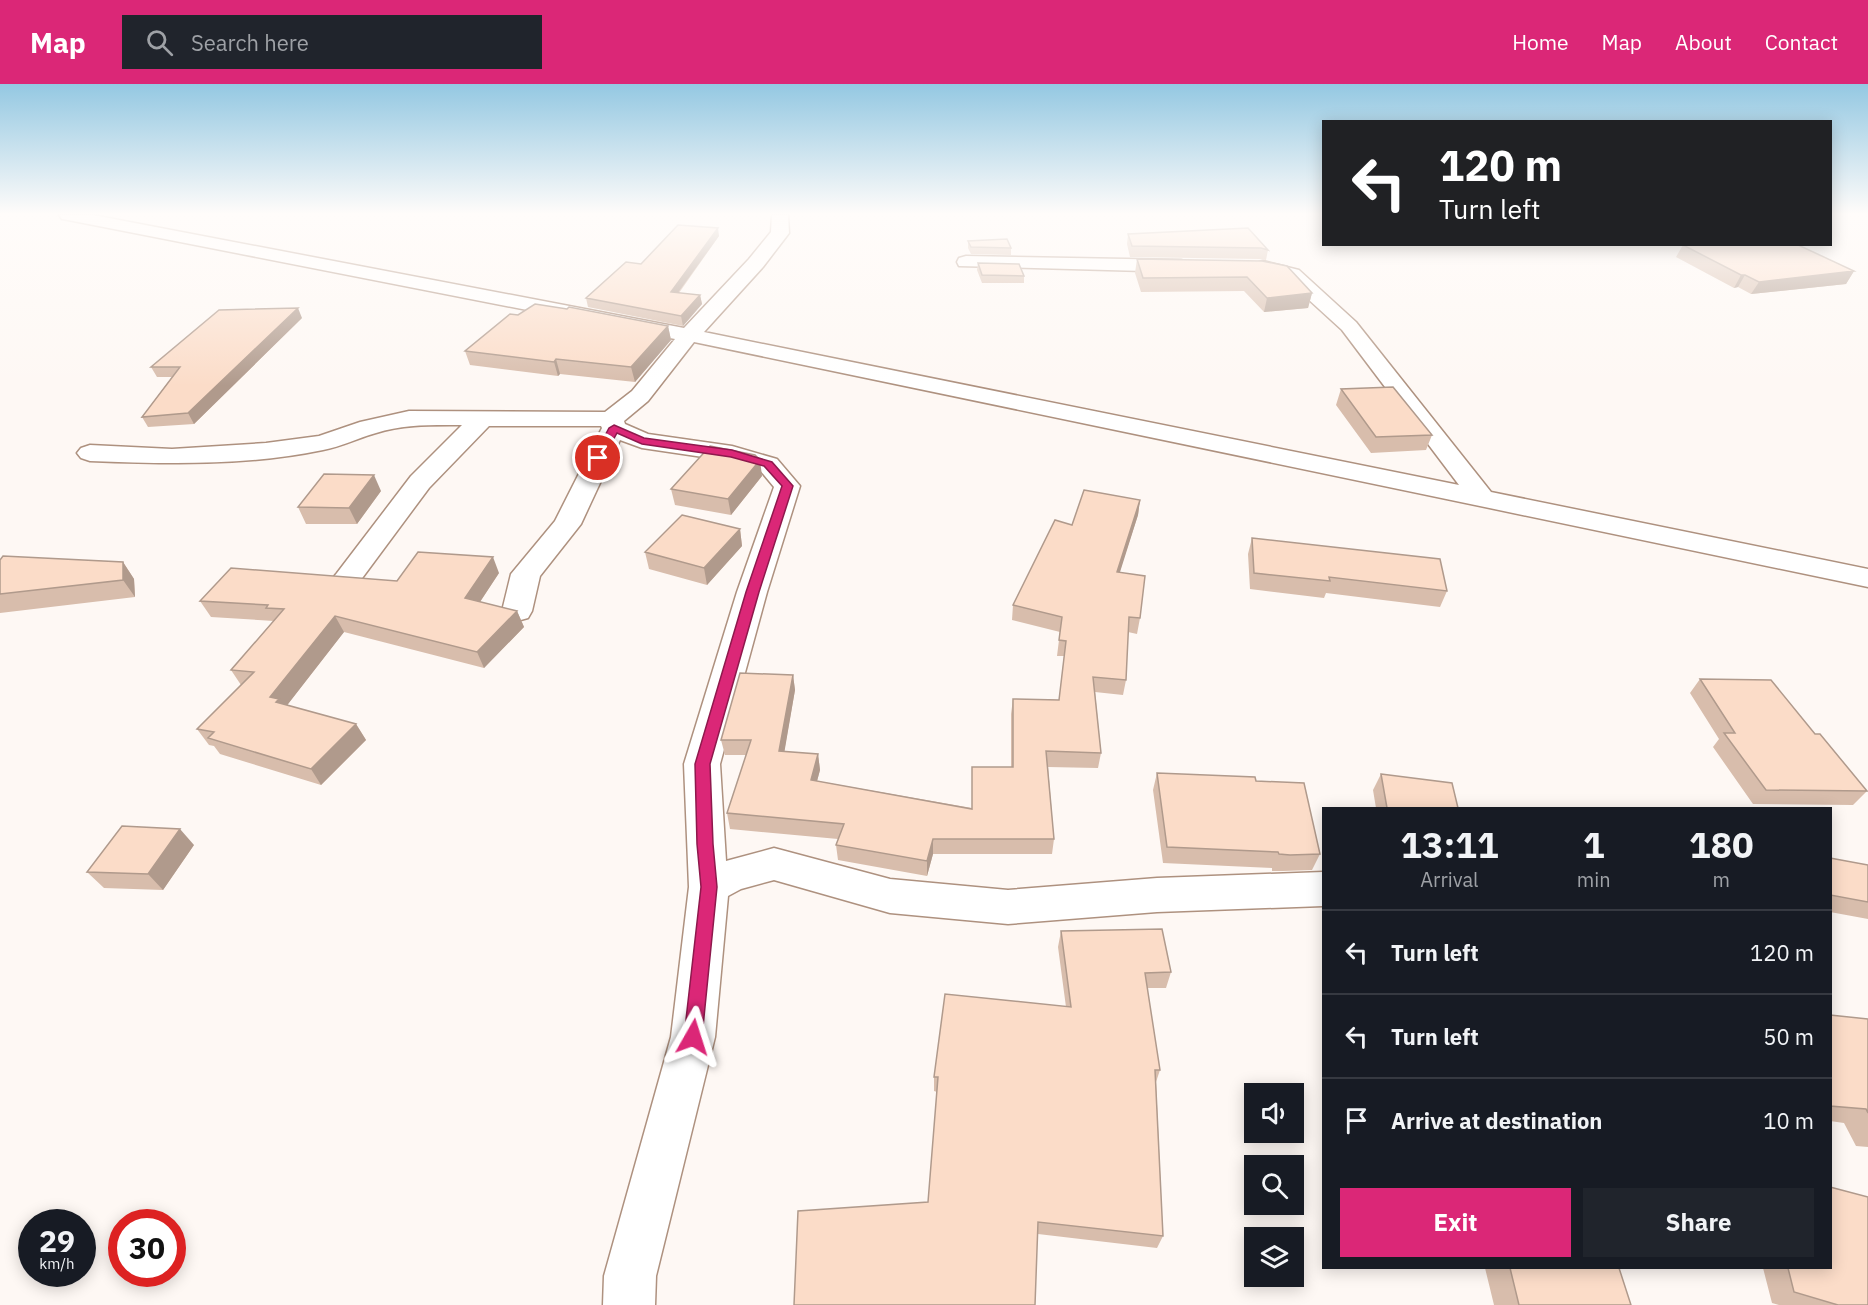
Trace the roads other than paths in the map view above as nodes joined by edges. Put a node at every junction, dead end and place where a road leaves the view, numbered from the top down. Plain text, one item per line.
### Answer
1 (363, 272) edge
2 (748, 272) edge
3 (1287, 272) edge
4 (689, 335) junction
5 (484, 417) junction
6 (613, 424) junction
7 (90, 453) dead end
8 (1482, 498) junction
9 (1868, 578) edge
10 (347, 579) edge
11 (517, 611) edge
12 (709, 887) junction
13 (1322, 889) edge
14 (629, 1305) edge

1 - 4 street
2 - 4 street
3 - 8 street
4 - 6 street
4 - 8 street
5 - 6 street
5 - 7 street
5 - 10 street
6 - 11 street
6 - 12 street
8 - 9 street
12 - 13 street
12 - 14 street

